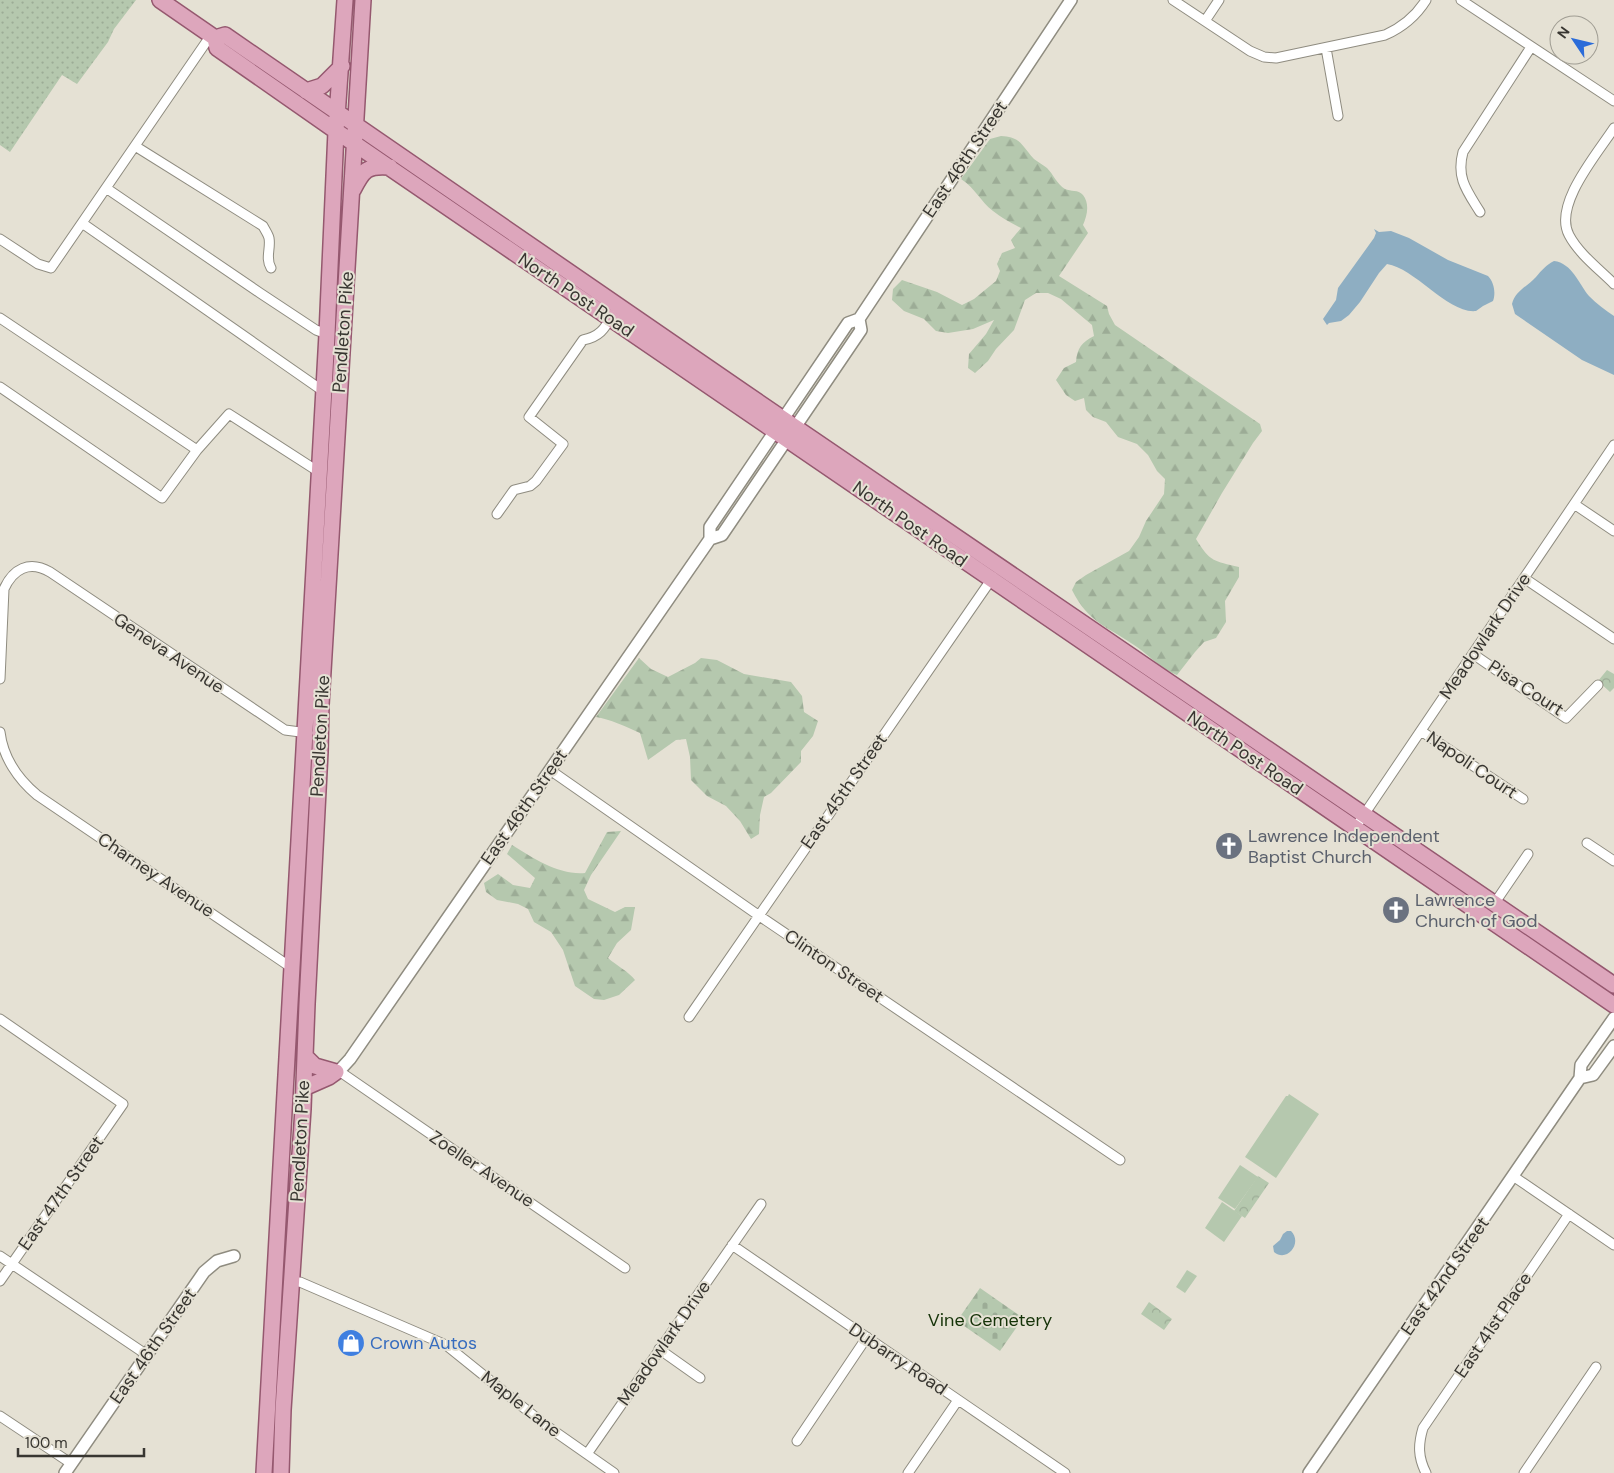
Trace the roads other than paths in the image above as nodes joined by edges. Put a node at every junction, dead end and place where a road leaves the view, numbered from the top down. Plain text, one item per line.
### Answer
1 (160, 0) edge
2 (345, 0) edge
3 (363, 0) edge
4 (1071, 0) edge
5 (1173, 0) edge
6 (1219, 0) edge
7 (1426, 0) edge
8 (1461, 0) edge
9 (1205, 21) junction
10 (213, 36) junction
11 (1531, 46) junction
12 (1326, 48) junction
13 (342, 66) junction
14 (306, 91) junction
15 (1614, 101) edge
16 (338, 112) junction
17 (1338, 116) dead end
18 (355, 124) junction
19 (1614, 128) edge
20 (336, 131) junction
21 (354, 143) junction
22 (135, 146) junction
23 (390, 168) junction
24 (106, 188) junction
25 (351, 194) junction
26 (1480, 212) dead end
27 (82, 223) junction
28 (0, 239) edge
29 (272, 268) dead end
30 (1614, 284) edge
31 (618, 305) junction
32 (0, 318) edge
33 (610, 319) junction
34 (860, 319) junction
35 (327, 334) junction
36 (0, 387) edge
37 (323, 391) junction
38 (783, 419) junction
39 (796, 428) junction
40 (775, 432) junction
41 (787, 441) junction
42 (1614, 445) edge
43 (197, 450) junction
44 (318, 472) junction
45 (1574, 504) junction
46 (497, 514) dead end
47 (1614, 531) edge
48 (710, 539) junction
49 (1000, 566) junction
50 (1524, 578) junction
51 (991, 580) junction
52 (1614, 640) edge
53 (1473, 654) junction
54 (0, 680) edge
55 (1598, 686) dead end
56 (1421, 731) junction
57 (0, 732) edge
58 (304, 733) junction
59 (321, 733) junction
60 (550, 770) junction
61 (1523, 800) dead end
62 (1364, 814) junction
63 (1355, 828) junction
64 (1587, 843) dead end
65 (1528, 854) dead end
66 (1614, 861) edge
67 (1494, 904) junction
68 (758, 914) junction
69 (292, 968) junction
70 (1614, 985) edge
71 (1614, 1005) edge
72 (689, 1017) dead end
73 (1614, 1018) edge
74 (0, 1019) edge
75 (1614, 1046) edge
76 (305, 1056) junction
77 (337, 1072) junction
78 (1580, 1078) junction
79 (304, 1088) junction
80 (1120, 1160) dead end
81 (1513, 1176) junction
82 (761, 1204) dead end
83 (1569, 1214) junction
84 (732, 1245) junction
85 (1614, 1245) edge
86 (0, 1256) edge
87 (234, 1256) dead end
88 (12, 1264) junction
89 (626, 1268) dead end
90 (0, 1282) edge
91 (292, 1282) junction
92 (867, 1337) junction
93 (659, 1349) junction
94 (147, 1356) junction
95 (1596, 1367) dead end
96 (700, 1378) dead end
97 (958, 1400) junction
98 (0, 1416) edge
99 (797, 1441) dead end
100 (587, 1454) junction
101 (69, 1468) edge
102 (264, 1473) edge
103 (281, 1473) edge
104 (614, 1473) edge
105 (908, 1473) edge
106 (1065, 1473) edge
107 (1309, 1473) edge
108 (1426, 1473) edge
109 (1524, 1473) edge

1 - 10 main road, North Post Road
2 - 13 main road, Pendleton Pike
3 - 18 main road, Pendleton Pike
4 - 34 street, East 46th Street
5 - 9 street
6 - 9 street
7 - 12 street
8 - 11 street
9 - 12 street
10 - 14 main road, North Post Road
10 - 20 main road, North Post Road
10 - 22 street
11 - 15 street
11 - 26 street
12 - 17 street
13 - 14 main road
13 - 16 main road, Pendleton Pike
14 - 16 main road, North Post Road
16 - 18 main road, North Post Road
16 - 20 main road, Pendleton Pike
18 - 21 main road, Pendleton Pike
18 - 31 main road, North Post Road
19 - 30 street
20 - 21 main road, North Post Road
20 - 35 main road, Pendleton Pike
21 - 23 main road, North Post Road
21 - 25 main road, Pendleton Pike
22 - 24 street
22 - 29 street
23 - 25 main road
23 - 33 main road, North Post Road
24 - 27 street
24 - 35 street
25 - 59 main road, Pendleton Pike
27 - 28 street
27 - 37 street
31 - 33 street
31 - 38 main road, North Post Road
32 - 43 street
33 - 40 main road, North Post Road
33 - 46 street
34 - 38 street, East 46th Street
34 - 39 street, East 46th Street
35 - 37 main road, Pendleton Pike
36 - 43 street
37 - 44 main road, Pendleton Pike
38 - 39 main road, North Post Road
38 - 40 street, East 46th Street
39 - 41 street, East 46th Street
39 - 49 main road, North Post Road
40 - 41 main road, North Post Road
40 - 48 street, East 46th Street
41 - 48 street, East 46th Street
41 - 51 main road, North Post Road
42 - 45 street, Meadowlark Drive
43 - 44 street
44 - 58 main road, Pendleton Pike
45 - 47 street
45 - 50 street, Meadowlark Drive
48 - 60 street, East 46th Street
49 - 51 street, East 45th Street
49 - 62 main road, North Post Road
50 - 52 street
50 - 53 street, Meadowlark Drive
51 - 63 main road, North Post Road
51 - 68 street, East 45th Street
53 - 55 street, Pisa Court
53 - 56 street, Meadowlark Drive
54 - 58 street, Geneva Avenue
56 - 61 street, Napoli Court
56 - 62 street, Meadowlark Drive
57 - 69 street, Charney Avenue
58 - 59 street, Geneva Avenue
58 - 69 main road, Pendleton Pike
59 - 76 main road, Pendleton Pike
60 - 68 street, Clinton Street
60 - 77 street, East 46th Street
62 - 63 street, Meadowlark Drive
62 - 67 main road, North Post Road
63 - 71 main road, North Post Road
64 - 66 street
65 - 67 street
67 - 70 main road, North Post Road
68 - 72 street, East 45th Street
68 - 80 street, Clinton Street
69 - 102 main road, Pendleton Pike
73 - 78 street, East 42nd Street
74 - 88 street, East 47th Street
75 - 78 street, East 42nd Street
76 - 77 main road
76 - 79 main road, Pendleton Pike
77 - 79 main road
77 - 89 street, Zoeller Avenue
78 - 81 street, East 42nd Street
79 - 91 main road, Pendleton Pike
81 - 83 street
81 - 107 street, East 42nd Street
82 - 84 street, Meadowlark Drive
83 - 85 street
83 - 108 street, East 41st Place
84 - 92 street, Dubarry Road
84 - 93 street, Meadowlark Drive
86 - 88 street
87 - 94 street, East 46th Street
88 - 90 street, East 47th Street
88 - 94 street
91 - 100 street, Maple Lane
91 - 103 main road, Pendleton Pike
92 - 97 street, Dubarry Road
92 - 99 street
93 - 96 street
93 - 100 street, Meadowlark Drive
94 - 101 street, East 46th Street
95 - 109 street
97 - 105 street
97 - 106 street, Dubarry Road
98 - 101 street
100 - 104 street

